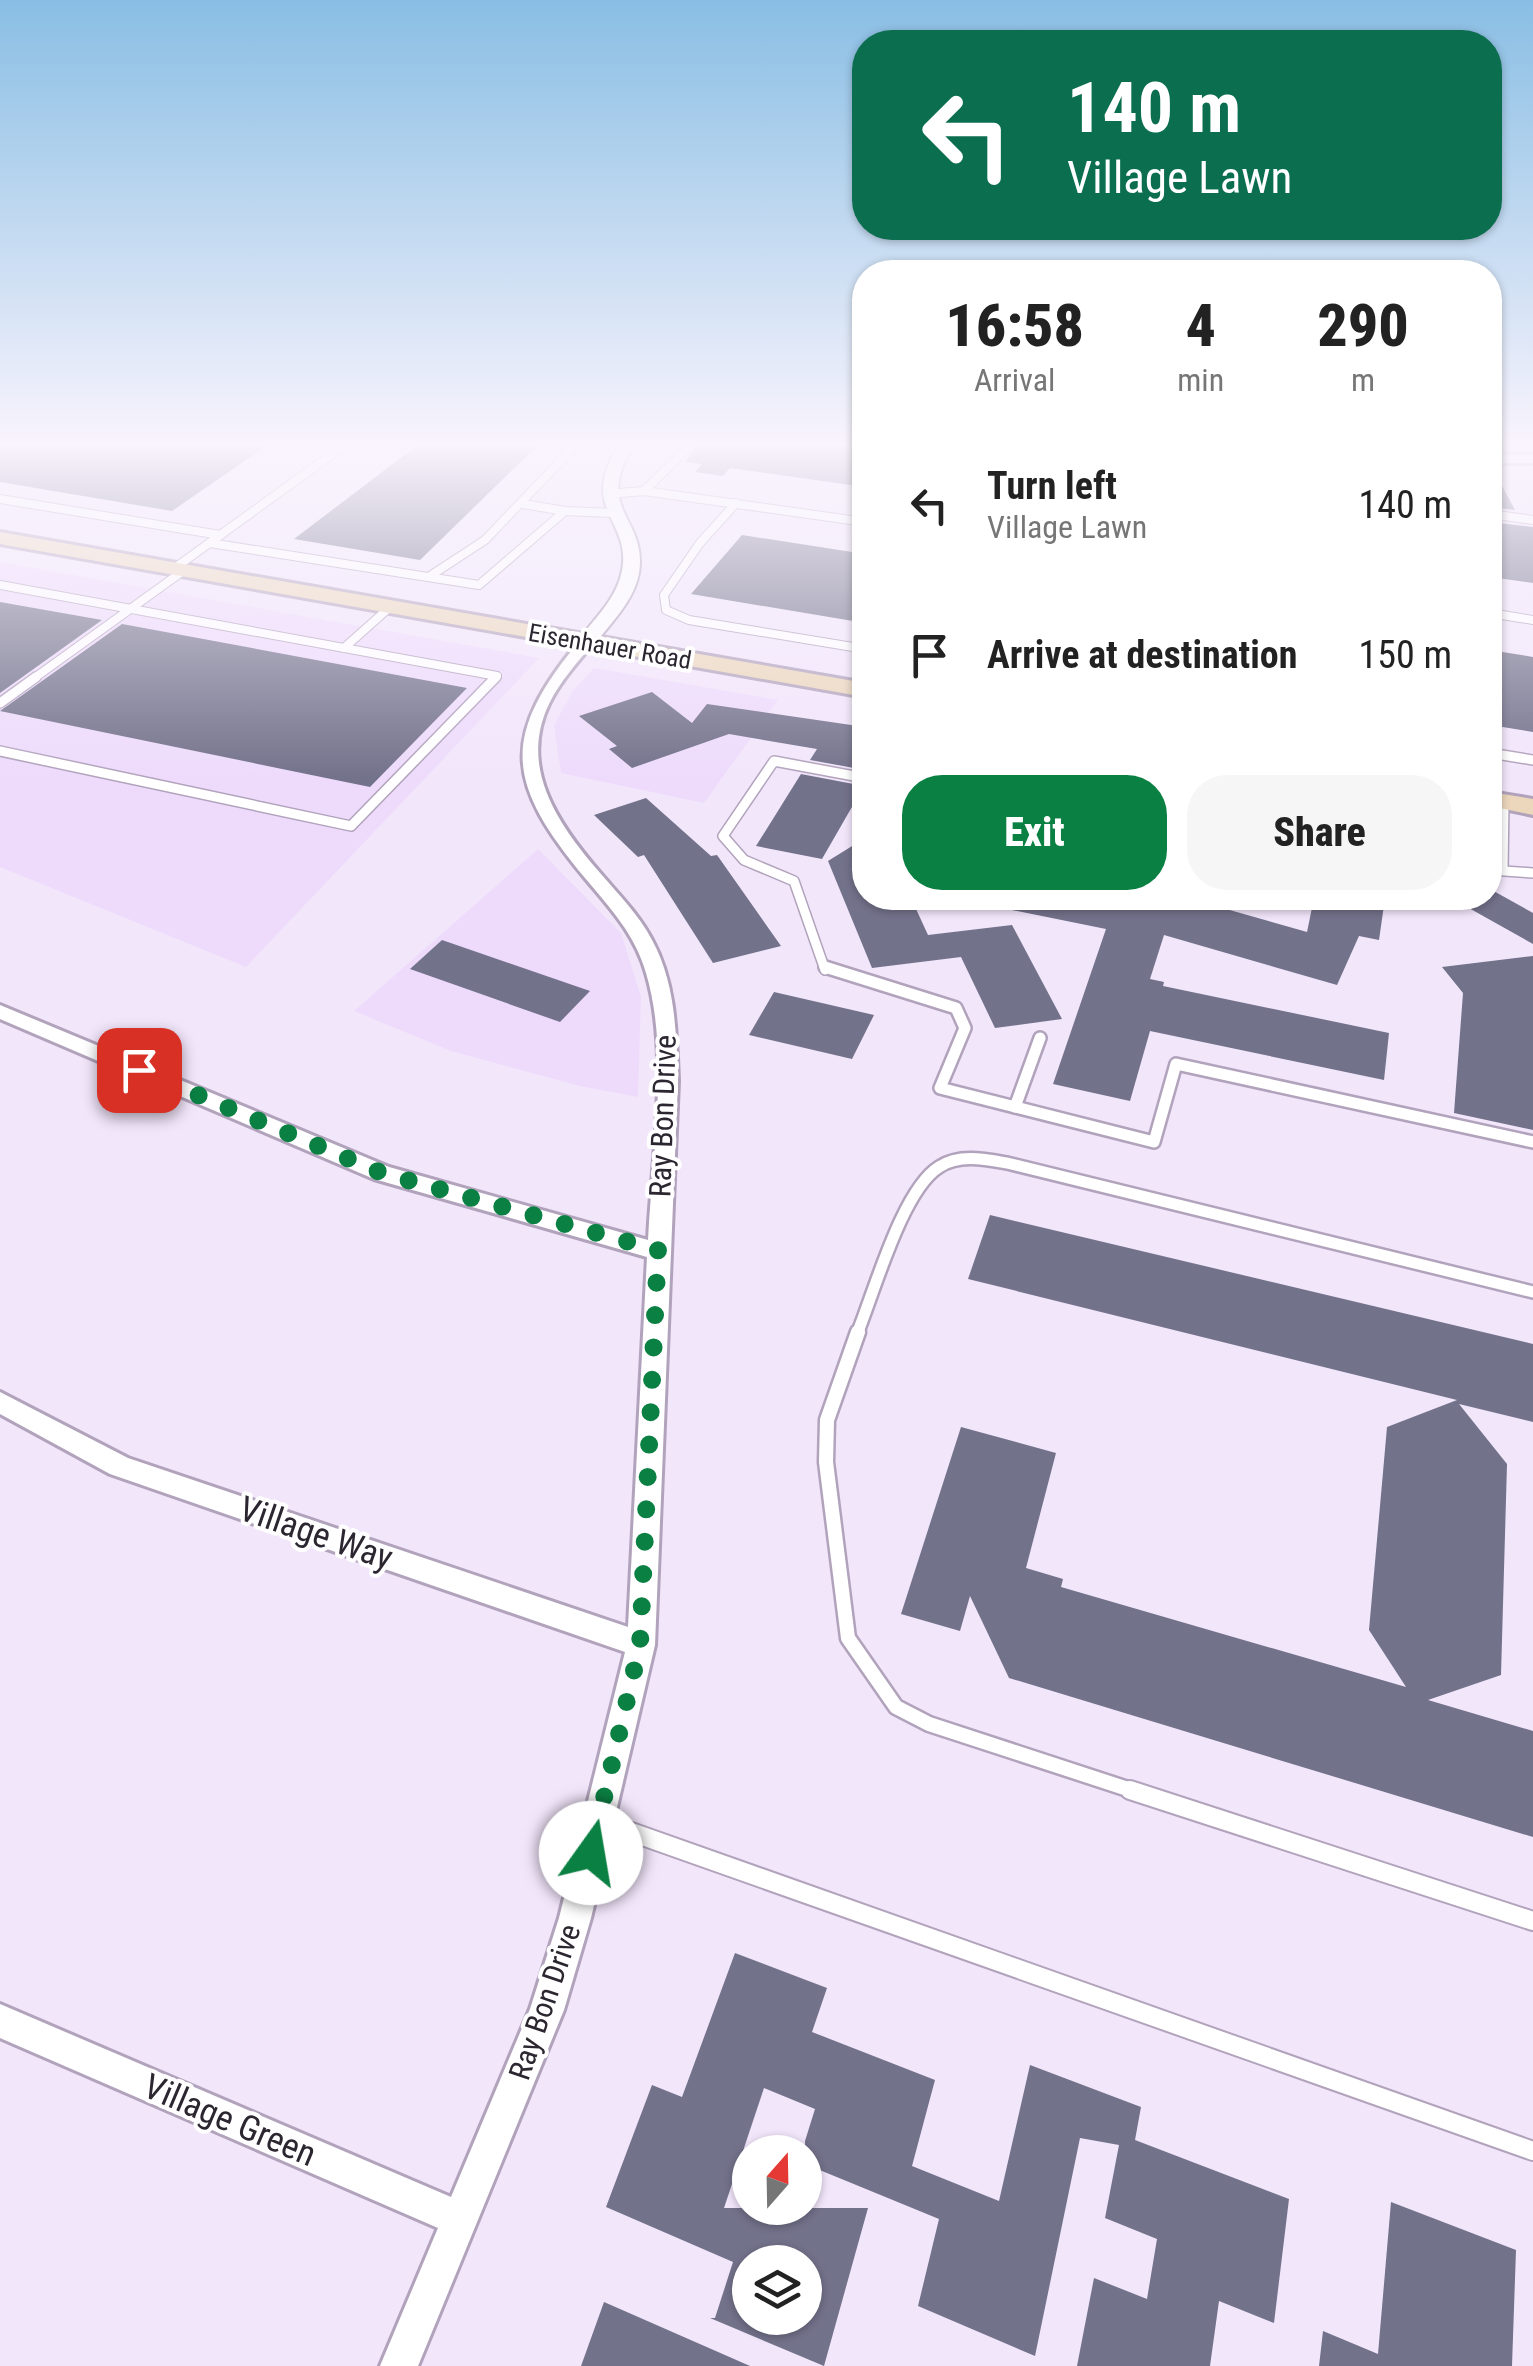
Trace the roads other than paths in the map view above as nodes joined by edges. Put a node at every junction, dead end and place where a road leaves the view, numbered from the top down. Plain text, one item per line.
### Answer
1 (104, 557) edge
2 (192, 557) edge
3 (300, 557) edge
4 (462, 557) edge
5 (511, 557) edge
6 (629, 557) edge
7 (690, 557) edge
8 (177, 571) junction
9 (408, 576) junction
10 (0, 585) edge
11 (390, 607) junction
12 (130, 609) junction
13 (1502, 616) edge
14 (1533, 620) edge
15 (586, 642) junction
16 (852, 646) edge
17 (344, 648) junction
18 (852, 688) edge
19 (0, 703) edge
20 (0, 751) edge
21 (1502, 755) edge
22 (1533, 760) edge
23 (852, 776) edge
24 (1502, 801) edge
25 (1533, 807) edge
26 (1502, 858) edge
27 (1503, 870) joint
28 (1533, 873) edge
29 (0, 1011) edge
30 (1040, 1038) dead end
31 (1016, 1107) junction
32 (1533, 1142) edge
33 (658, 1250) junction
34 (1533, 1292) edge
35 (0, 1402) edge
36 (640, 1645) junction
37 (598, 1820) junction
38 (1533, 1921) edge
39 (0, 2021) edge
40 (1533, 2151) edge
41 (460, 2220) junction
42 (398, 2366) edge

1 - 8 main road, Eisenhauer Road
2 - 8 lane
3 - 9 lane
4 - 9 lane
5 - 9 lane
6 - 15 street, Ray Bon Drive
7 - 16 lane
8 - 11 main road, Eisenhauer Road
8 - 12 lane
10 - 12 lane
11 - 15 main road, Eisenhauer Road
11 - 17 lane
12 - 17 lane
12 - 19 lane
13 - 14 lane
15 - 18 main road, Eisenhauer Road
15 - 33 street, Ray Bon Drive
17 - 20 lane
21 - 22 lane
23 - 31 lane
24 - 25 main road
26 - 27 lane
27 - 28 lane
29 - 33 street
30 - 31 lane
31 - 32 lane
33 - 36 street, Ray Bon Drive
34 - 38 lane
35 - 36 street, Village Way
36 - 37 street, Ray Bon Drive
37 - 40 lane
37 - 41 street, Ray Bon Drive
39 - 41 street, Village Green
41 - 42 street, Ray Bon Drive

